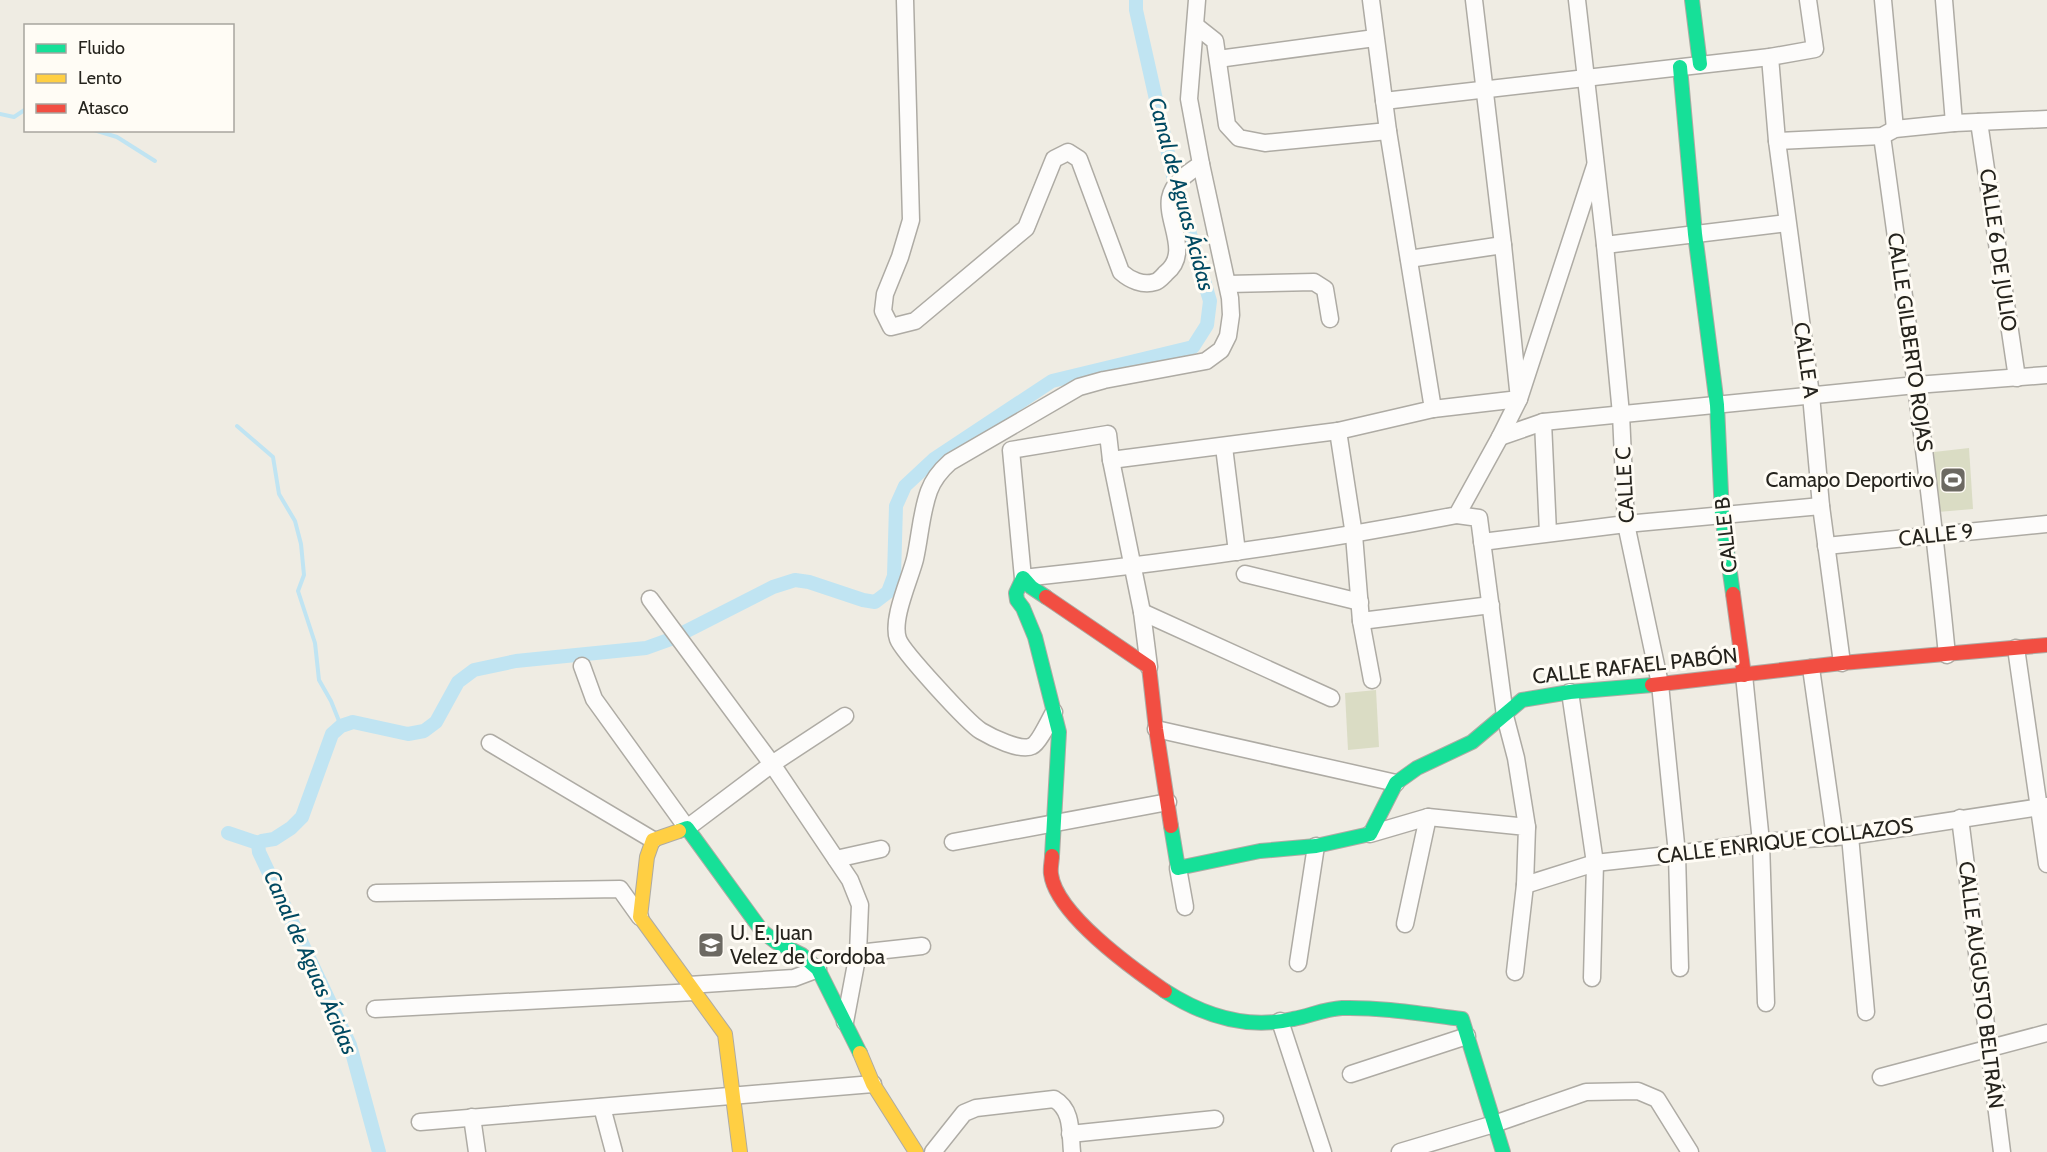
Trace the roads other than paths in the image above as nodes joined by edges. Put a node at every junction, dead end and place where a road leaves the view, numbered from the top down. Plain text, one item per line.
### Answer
1 (905, 0) edge
2 (1197, 0) edge
3 (1371, 0) edge
4 (1474, 0) edge
5 (1577, 0) edge
6 (1692, 0) edge
7 (1808, 0) edge
8 (1883, 0) edge
9 (1944, 0) edge
10 (1196, 26) junction
11 (1375, 38) junction
12 (1770, 57) junction
13 (1218, 59) junction
14 (1700, 64) junction
15 (1680, 67) junction
16 (1586, 78) junction
17 (1484, 89) junction
18 (1384, 101) junction
19 (2047, 119) edge
20 (1979, 122) junction
21 (1954, 123) junction
22 (1388, 131) junction
23 (1888, 133) junction
24 (1777, 141) junction
25 (1201, 164) junction
26 (1594, 166) junction
27 (1787, 223) junction
28 (1695, 234) junction
29 (1503, 245) junction
30 (1605, 245) junction
31 (1409, 259) junction
32 (1228, 284) junction
33 (1330, 319) dead end
34 (2047, 375) edge
35 (2017, 378) junction
36 (1916, 385) junction
37 (1811, 395) junction
38 (1519, 399) junction
39 (1717, 405) junction
40 (1433, 409) junction
41 (1621, 414) junction
42 (1543, 422) junction
43 (1338, 432) junction
44 (1500, 437) junction
45 (1224, 447) junction
46 (1111, 460) junction
47 (1821, 506) junction
48 (1457, 515) junction
49 (1722, 515) junction
50 (1626, 524) junction
51 (2047, 524) edge
52 (1548, 533) junction
53 (1354, 535) junction
54 (1935, 535) junction
55 (1482, 542) junction
56 (1826, 546) junction
57 (1237, 552) junction
58 (1132, 567) junction
59 (1245, 574) dead end
60 (1023, 578) junction
61 (650, 599) dead end
62 (1360, 602) junction
63 (1491, 605) junction
64 (1142, 612) junction
65 (1361, 621) junction
66 (2047, 645) edge
67 (2016, 648) junction
68 (1947, 655) junction
69 (1842, 663) junction
70 (582, 666) dead end
71 (1149, 667) junction
72 (1811, 668) junction
73 (1744, 675) junction
74 (1372, 680) dead end
75 (1660, 684) junction
76 (1570, 692) junction
77 (1331, 698) dead end
78 (1054, 712) junction
79 (845, 716) dead end
80 (1505, 716) junction
81 (1156, 729) junction
82 (490, 743) dead end
83 (772, 764) junction
84 (1396, 783) junction
85 (1168, 802) junction
86 (2043, 807) edge
87 (1428, 817) junction
88 (1960, 818) junction
89 (1054, 822) junction
90 (1527, 827) junction
91 (687, 828) junction
92 (1370, 834) junction
93 (1842, 836) junction
94 (653, 840) junction
95 (953, 842) dead end
96 (1761, 842) junction
97 (1316, 846) junction
98 (881, 849) dead end
99 (1677, 854) junction
100 (836, 859) junction
101 (1595, 863) junction
102 (2047, 864) edge
103 (1178, 868) junction
104 (1525, 885) junction
105 (376, 893) dead end
106 (1185, 907) dead end
107 (640, 917) junction
108 (1405, 924) dead end
109 (922, 946) dead end
110 (858, 953) junction
111 (1298, 963) dead end
112 (1680, 968) dead end
113 (818, 969) junction
114 (1515, 972) dead end
115 (1592, 978) dead end
116 (692, 988) junction
117 (1766, 1003) dead end
118 (375, 1009) dead end
119 (1866, 1012) dead end
120 (1280, 1021) junction
121 (845, 1022) junction
122 (2047, 1033) edge
123 (1467, 1036) junction
124 (1988, 1048) junction
125 (1351, 1074) dead end
126 (1881, 1077) dead end
127 (873, 1084) junction
128 (733, 1096) junction
129 (602, 1107) junction
130 (472, 1118) junction
131 (1215, 1119) dead end
132 (420, 1122) dead end
133 (1494, 1124) junction
134 (1070, 1134) junction
135 (477, 1152) edge
136 (614, 1152) edge
137 (740, 1152) edge
138 (916, 1152) edge
139 (933, 1152) edge
140 (1072, 1152) edge
141 (1323, 1152) edge
142 (1400, 1152) edge
143 (1503, 1152) edge
144 (1690, 1152) edge
145 (2002, 1152) edge

1 - 25 street
2 - 10 street
3 - 11 street
4 - 17 street
5 - 16 street, CALLE C
6 - 14 street
7 - 12 street
8 - 23 street, CALLE GILBERTO ROJAS
9 - 21 street
10 - 13 street
10 - 25 street
11 - 13 street
11 - 18 street
12 - 14 street
12 - 24 street, CALLE A
13 - 22 street
14 - 15 street
15 - 16 street
15 - 28 street, CALLE B
16 - 17 street
16 - 26 street, CALLE C
17 - 18 street
17 - 29 street
18 - 22 street
19 - 20 street
20 - 21 street
20 - 35 street, CALLE 6 DE JULIO
21 - 23 street
22 - 31 street
23 - 24 street
23 - 36 street, CALLE GILBERTO ROJAS
24 - 27 street, CALLE A
25 - 32 street
26 - 30 street, CALLE C
26 - 38 street
27 - 28 street
27 - 37 street, CALLE A
28 - 30 street
28 - 39 street, CALLE B
29 - 31 street
29 - 38 street
30 - 41 street, CALLE C
31 - 40 street
32 - 33 street
32 - 78 street
34 - 35 street
35 - 36 street
36 - 37 street
36 - 54 street, CALLE GILBERTO ROJAS
37 - 39 street
37 - 47 street, CALLE A
38 - 40 street
38 - 44 street
39 - 41 street
39 - 49 street, CALLE B
40 - 43 street
41 - 42 street
41 - 50 street, CALLE C
42 - 44 street
42 - 52 street
43 - 45 street
43 - 53 street
44 - 48 street
45 - 46 street
45 - 57 street
46 - 58 street
46 - 60 street
47 - 49 street
47 - 56 street, CALLE A
48 - 53 street
48 - 55 street
49 - 50 street
49 - 73 street, CALLE B
50 - 52 street
50 - 75 street, CALLE C
51 - 54 street, CALLE 9
52 - 55 street
53 - 57 street
53 - 62 street
54 - 56 street, CALLE 9
54 - 68 street, CALLE GILBERTO ROJAS
55 - 63 street
56 - 69 street, CALLE A
57 - 58 street
58 - 60 street
58 - 64 street
59 - 62 street
60 - 71 street
60 - 78 street
61 - 83 street
62 - 65 street
63 - 65 street
63 - 80 street
64 - 71 street
64 - 77 street
65 - 74 street
66 - 67 street, CALLE RAFAEL PABÓN
67 - 68 street, CALLE RAFAEL PABÓN
67 - 86 street
68 - 69 street, CALLE RAFAEL PABÓN
69 - 72 street, CALLE RAFAEL PABÓN
70 - 91 street
71 - 81 street
72 - 73 street, CALLE RAFAEL PABÓN
72 - 93 street
73 - 75 street, CALLE RAFAEL PABÓN
73 - 96 street, CALLE B
75 - 76 street, CALLE RAFAEL PABÓN
75 - 99 street, CALLE C
76 - 80 street, CALLE RAFAEL PABÓN
76 - 101 street
78 - 89 street
79 - 83 street
80 - 84 street, CALLE RAFAEL PABÓN
80 - 90 street
81 - 84 street
81 - 85 street
82 - 94 street
83 - 91 street
83 - 100 street
84 - 92 street, CALLE RAFAEL PABÓN
85 - 89 street
85 - 103 street
86 - 88 street, CALLE ENRIQUE COLLAZOS
86 - 102 street
87 - 90 street
87 - 92 street
87 - 108 street
88 - 93 street, CALLE ENRIQUE COLLAZOS
88 - 124 street, CALLE AUGUSTO BELTRÁN
89 - 95 street
89 - 120 street
90 - 104 street
91 - 94 street
91 - 113 street
92 - 97 street
93 - 96 street, CALLE ENRIQUE COLLAZOS
93 - 119 street
94 - 107 street
96 - 99 street, CALLE ENRIQUE COLLAZOS
96 - 117 street, CALLE B
97 - 103 street
97 - 111 street
98 - 100 street
99 - 101 street, CALLE ENRIQUE COLLAZOS
99 - 112 street, CALLE C
100 - 110 street
101 - 104 street, CALLE ENRIQUE COLLAZOS
101 - 115 street
103 - 106 street
104 - 114 street
105 - 107 street
107 - 116 street
109 - 110 street
110 - 121 street
113 - 116 street
113 - 121 street
116 - 118 street
116 - 128 street
120 - 123 street
120 - 141 street
121 - 127 street
122 - 124 street
123 - 125 street
123 - 133 street
124 - 126 street
124 - 145 street, CALLE AUGUSTO BELTRÁN
127 - 128 street
127 - 138 street
128 - 129 street
128 - 137 street
129 - 130 street
129 - 136 street
130 - 132 street
130 - 135 street
131 - 134 street
133 - 142 street
133 - 143 street
133 - 144 street
134 - 139 street
134 - 140 street

